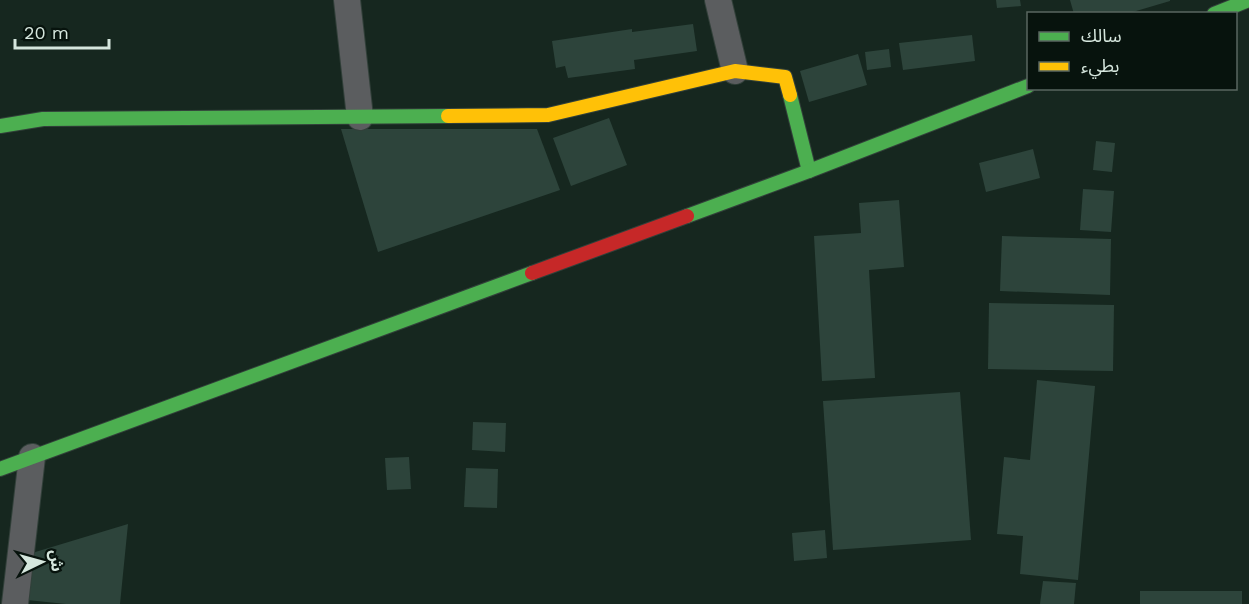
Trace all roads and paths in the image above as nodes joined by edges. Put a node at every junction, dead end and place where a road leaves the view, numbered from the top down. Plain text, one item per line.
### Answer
1 (347, 0) edge
2 (718, 0) edge
3 (1249, 0) edge
4 (1219, 12) edge
5 (735, 71) junction
6 (1027, 87) edge
7 (360, 117) junction
8 (0, 126) edge
9 (809, 171) junction
10 (32, 457) junction
11 (0, 469) edge
12 (15, 604) edge

1 - 7 street
2 - 5 street
3 - 4 main road
5 - 7 main road
5 - 9 main road
6 - 9 main road
7 - 8 main road
9 - 10 main road
10 - 11 main road
10 - 12 street

